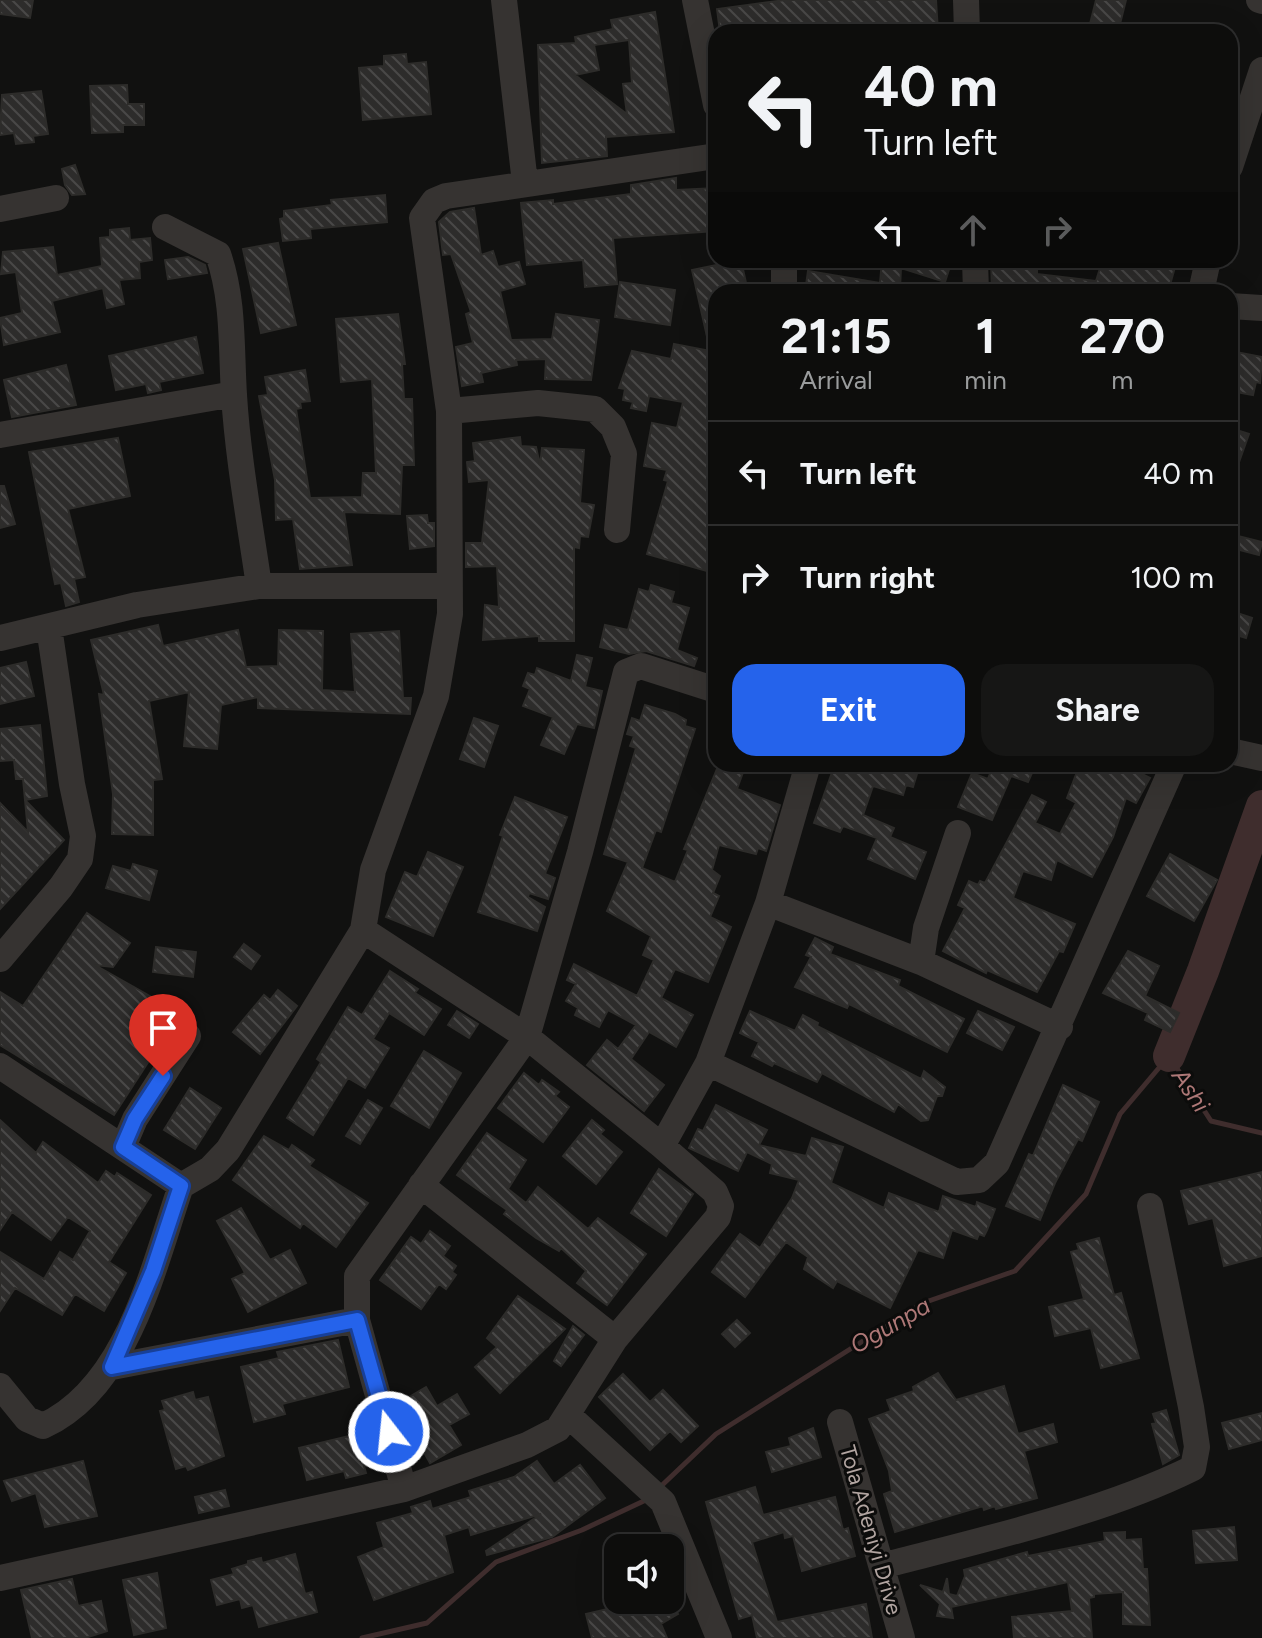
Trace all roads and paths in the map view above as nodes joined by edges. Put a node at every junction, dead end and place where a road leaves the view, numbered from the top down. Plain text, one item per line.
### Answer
1 (504, 0) edge
2 (695, 0) edge
3 (966, 0) edge
4 (967, 24) edge
5 (708, 65) edge
6 (1262, 70) edge
7 (1238, 143) edge
8 (708, 157) edge
9 (525, 183) junction
10 (56, 198) dead end
11 (0, 209) edge
12 (165, 227) dead end
13 (1238, 306) edge
14 (1262, 308) edge
15 (234, 394) junction
16 (449, 411) junction
17 (0, 435) edge
18 (617, 530) dead end
19 (259, 586) junction
20 (447, 586) junction
21 (49, 627) junction
22 (0, 638) edge
23 (708, 687) edge
24 (1238, 753) edge
25 (1262, 758) edge
26 (806, 772) edge
27 (1170, 772) edge
28 (958, 833) dead end
29 (768, 903) junction
30 (363, 930) junction
31 (0, 959) edge
32 (921, 962) junction
33 (1060, 1027) junction
34 (188, 1036) dead end
35 (527, 1037) junction
36 (708, 1063) junction
37 (0, 1066) edge
38 (662, 1146) junction
39 (123, 1147) junction
40 (421, 1185) junction
41 (181, 1186) junction
42 (1150, 1206) dead end
43 (357, 1320) junction
44 (615, 1339) junction
45 (112, 1367) junction
46 (0, 1386) edge
47 (568, 1415) junction
48 (840, 1422) dead end
49 (404, 1489) junction
50 (882, 1566) junction
51 (0, 1578) edge
52 (719, 1638) edge
53 (902, 1638) edge

1 - 9 street
2 - 5 street
3 - 4 street
6 - 7 street
8 - 9 street
9 - 16 street
10 - 11 street
12 - 15 street
13 - 14 street
15 - 17 street
15 - 19 street
16 - 18 street
16 - 20 street
19 - 20 street
19 - 21 street
20 - 30 street
21 - 22 street
21 - 31 street
23 - 35 street
24 - 25 street
26 - 29 street
27 - 33 street
28 - 32 street
29 - 32 street
29 - 36 street
30 - 35 street
30 - 41 street
32 - 33 street
33 - 36 street
34 - 39 street
35 - 38 street
35 - 40 street
36 - 38 street
37 - 39 street
38 - 44 street
39 - 41 street
40 - 43 street
40 - 44 street
41 - 45 street
42 - 50 street
43 - 45 street
43 - 49 street
44 - 47 street
45 - 46 street
47 - 49 street
47 - 52 street
48 - 50 street, Tola Adeniyi Drive
49 - 51 street
50 - 53 street, Tola Adeniyi Drive

